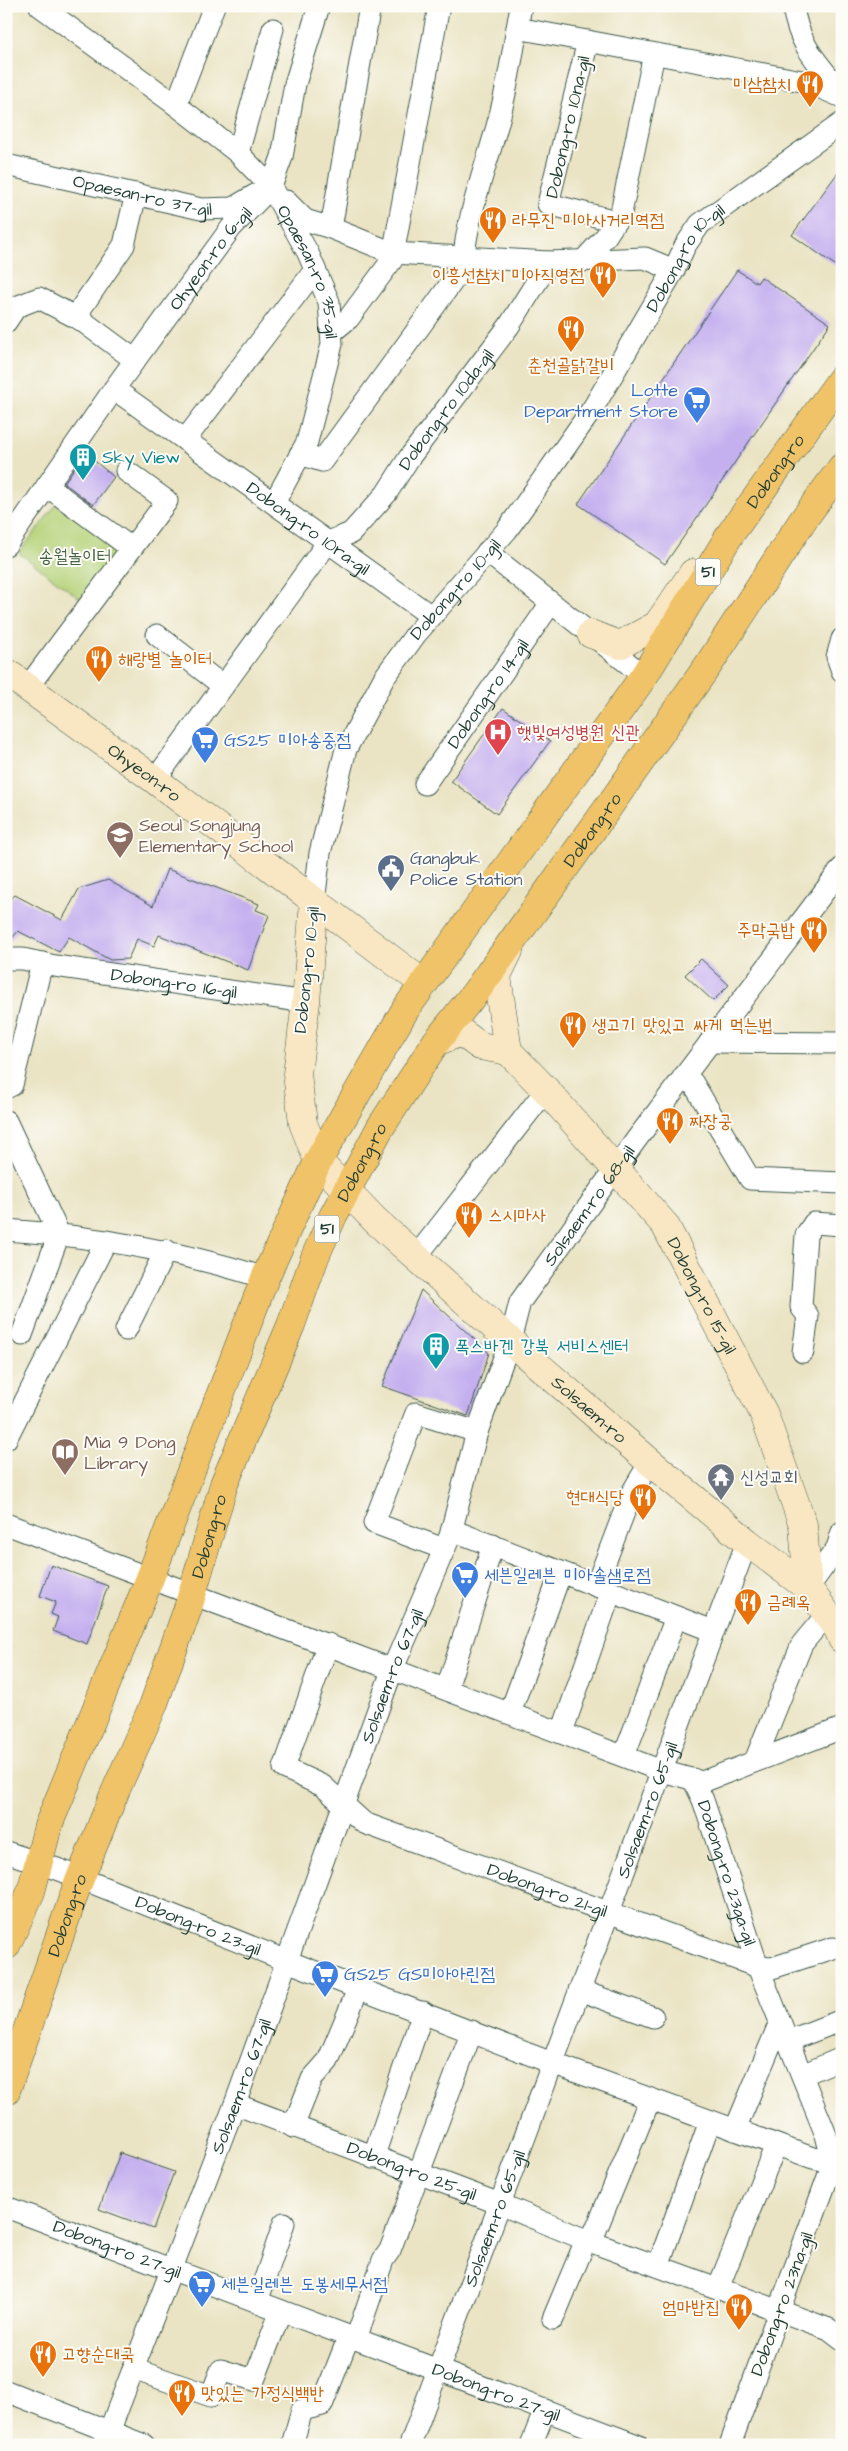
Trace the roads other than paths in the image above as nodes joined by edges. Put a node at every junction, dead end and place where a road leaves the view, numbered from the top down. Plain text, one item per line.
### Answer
1 (40, 6) edge
2 (214, 6) edge
3 (319, 6) edge
4 (370, 6) edge
5 (439, 6) edge
6 (520, 6) edge
7 (793, 6) edge
8 (517, 28) junction
9 (273, 29) dead end
10 (588, 41) junction
11 (654, 54) junction
12 (842, 93) edge
13 (842, 97) edge
14 (176, 104) junction
15 (842, 123) edge
16 (238, 153) junction
17 (7, 172) edge
18 (271, 187) junction
19 (136, 194) junction
20 (616, 221) junction
21 (331, 228) junction
22 (393, 253) junction
23 (464, 257) junction
24 (583, 261) junction
25 (549, 262) junction
26 (315, 270) junction
27 (674, 270) junction
28 (75, 317) junction
29 (6, 322) edge
30 (332, 332) junction
31 (135, 360) junction
32 (842, 378) edge
33 (114, 389) junction
34 (185, 440) junction
35 (300, 454) junction
36 (781, 462) junction
37 (126, 471) dead end
38 (840, 472) edge
39 (48, 486) junction
40 (274, 504) junction
41 (328, 542) junction
42 (6, 545) edge
43 (131, 548) junction
44 (487, 552) junction
45 (550, 603) junction
46 (431, 616) junction
47 (157, 634) dead end
48 (591, 634) junction
49 (842, 639) edge
50 (842, 670) edge
51 (644, 676) junction
52 (17, 680) edge
53 (224, 686) junction
54 (155, 780) junction
55 (425, 784) dead end
56 (842, 868) edge
57 (314, 902) junction
58 (516, 935) junction
59 (6, 959) edge
60 (42, 963) junction
61 (424, 984) junction
62 (306, 1002) junction
63 (436, 1042) junction
64 (710, 1042) junction
65 (842, 1044) edge
66 (508, 1051) junction
67 (684, 1076) junction
68 (6, 1088) edge
69 (546, 1090) junction
70 (6, 1121) edge
71 (318, 1160) junction
72 (616, 1169) junction
73 (842, 1183) edge
74 (347, 1192) junction
75 (842, 1225) edge
76 (6, 1230) edge
77 (59, 1234) junction
78 (106, 1241) junction
79 (166, 1250) junction
80 (416, 1257) junction
81 (264, 1278) junction
82 (126, 1330) dead end
83 (22, 1335) dead end
84 (510, 1341) junction
85 (803, 1352) dead end
86 (12, 1411) edge
87 (477, 1432) junction
88 (6, 1439) edge
89 (650, 1462) junction
90 (6, 1524) edge
91 (452, 1530) junction
92 (747, 1542) junction
93 (840, 1543) edge
94 (493, 1546) junction
95 (444, 1549) junction
96 (561, 1572) junction
97 (150, 1578) junction
98 (808, 1588) junction
99 (604, 1589) junction
100 (191, 1594) junction
101 (827, 1614) junction
102 (676, 1617) junction
103 (713, 1631) junction
104 (842, 1638) edge
105 (328, 1644) junction
106 (393, 1668) junction
107 (447, 1688) junction
108 (510, 1712) junction
109 (842, 1728) edge
110 (562, 1732) junction
111 (624, 1756) junction
112 (755, 1761) junction
113 (662, 1771) junction
114 (693, 1780) junction
115 (344, 1803) junction
116 (6, 1852) edge
117 (38, 1863) junction
118 (81, 1878) junction
119 (608, 1913) junction
120 (6, 1946) edge
121 (833, 1948) dead end
122 (287, 1961) junction
123 (758, 1967) junction
124 (359, 1987) junction
125 (579, 1990) junction
126 (423, 2012) junction
127 (652, 2017) dead end
128 (842, 2020) edge
129 (780, 2022) junction
130 (472, 2031) junction
131 (788, 2041) junction
132 (842, 2058) edge
133 (552, 2062) junction
134 (802, 2075) junction
135 (6, 2091) edge
136 (650, 2098) junction
137 (235, 2104) junction
138 (710, 2121) junction
139 (293, 2127) junction
140 (735, 2130) junction
141 (776, 2145) junction
142 (373, 2158) junction
143 (837, 2162) edge
144 (419, 2175) junction
145 (500, 2204) junction
146 (6, 2207) edge
147 (284, 2224) dead end
148 (586, 2240) junction
149 (658, 2266) junction
150 (171, 2270) junction
151 (718, 2288) junction
152 (257, 2302) junction
153 (281, 2311) junction
154 (780, 2311) junction
155 (553, 2319) dead end
156 (352, 2337) junction
157 (842, 2339) edge
158 (134, 2369) junction
159 (438, 2369) junction
160 (6, 2391) edge
161 (545, 2410) junction
162 (107, 2438) edge
163 (610, 2440) edge
164 (144, 2445) edge
165 (292, 2445) edge
166 (410, 2445) edge
167 (531, 2445) edge
168 (637, 2445) edge
169 (730, 2445) edge

1 - 14 street, Opaesan-ro 35-gil
2 - 14 street
3 - 18 street, Ohyeon-ro 6-gil
4 - 21 street
5 - 22 street
6 - 8 street
7 - 12 street
8 - 10 street, Dobong-ro 10na-gil
8 - 23 street
9 - 16 street
10 - 11 street, Dobong-ro 10na-gil
10 - 20 street, Dobong-ro 10na-gil
11 - 13 street, Dobong-ro 10na-gil
11 - 20 street
14 - 16 street, Opaesan-ro 35-gil
15 - 27 street, Dobong-ro 10-gil
16 - 18 street, Opaesan-ro 35-gil
17 - 19 street, Opaesan-ro 37-gil
18 - 19 street, Opaesan-ro 37-gil
18 - 21 street
18 - 26 street, Opaesan-ro 35-gil
18 - 31 street, Ohyeon-ro 6-gil
19 - 28 street
20 - 24 street
21 - 22 street
22 - 23 street
22 - 30 street
23 - 25 street
23 - 35 street
24 - 25 street
24 - 27 street
25 - 41 street, Dobong-ro 10da-gil
26 - 30 street, Opaesan-ro 35-gil
26 - 34 street
27 - 44 street, Dobong-ro 10-gil
28 - 29 street
28 - 31 street
30 - 35 street, Opaesan-ro 35-gil
31 - 33 street, Ohyeon-ro 6-gil
32 - 36 main road, Dobong-ro / 51
33 - 34 street, Dobong-ro 10ra-gil
33 - 39 street, Ohyeon-ro 6-gil
34 - 40 street, Dobong-ro 10ra-gil
35 - 40 street, Opaesan-ro 35-gil
36 - 48 main road
36 - 51 main road, Dobong-ro / 51
37 - 43 street
38 - 58 main road, Dobong-ro / 51
39 - 42 street, Ohyeon-ro 6-gil
39 - 43 street
40 - 41 street, Dobong-ro 10ra-gil
41 - 46 street, Dobong-ro 10ra-gil
41 - 53 street
43 - 52 street
44 - 45 street
44 - 46 street, Dobong-ro 10-gil
45 - 48 street
45 - 55 street, Dobong-ro 14-gil
46 - 57 street, Dobong-ro 10-gil
47 - 53 street
48 - 51 street
49 - 50 street
51 - 61 main road, Dobong-ro / 51
52 - 54 main road, Ohyeon-ro
53 - 54 street
54 - 57 main road, Ohyeon-ro
56 - 64 street, Solsaem-ro 68-gil
57 - 61 main road, Ohyeon-ro
57 - 62 main road, Dobong-ro 10-gil
58 - 63 main road, Dobong-ro / 51
58 - 66 main road
59 - 60 street, Dobong-ro 16-gil
60 - 62 street, Dobong-ro 16-gil
60 - 68 street
61 - 71 main road, Dobong-ro / 51
62 - 71 main road, Dobong-ro 10-gil
63 - 66 main road
63 - 74 main road, Dobong-ro / 51
64 - 65 street
64 - 67 street, Solsaem-ro 68-gil
66 - 69 main road, Dobong-ro 15-gil
67 - 72 street, Solsaem-ro 68-gil
67 - 73 street
69 - 72 main road, Dobong-ro 15-gil
69 - 80 street
70 - 77 street
71 - 74 main road, Solsaem-ro
71 - 81 main road, Dobong-ro / 51
72 - 84 street, Solsaem-ro 68-gil
72 - 98 main road, Dobong-ro 15-gil
74 - 80 main road, Solsaem-ro
74 - 100 main road, Dobong-ro / 51
75 - 85 street
76 - 77 street
77 - 78 street
77 - 83 street
78 - 79 street
78 - 86 street
79 - 81 street
79 - 82 street
80 - 84 main road, Solsaem-ro
81 - 97 main road, Dobong-ro / 51
84 - 87 street, Solsaem-ro 67-gil
84 - 89 main road, Solsaem-ro
86 - 88 street
87 - 91 street, Solsaem-ro 67-gil
87 - 95 street
89 - 92 main road, Solsaem-ro
89 - 99 street
90 - 97 street
91 - 94 street
91 - 95 street, Solsaem-ro 67-gil
92 - 98 main road, Solsaem-ro
92 - 103 street, Solsaem-ro 65-gil
93 - 98 street
94 - 96 street
94 - 107 street
95 - 106 street, Solsaem-ro 67-gil
96 - 99 street
96 - 108 street
97 - 100 street
97 - 117 main road, Dobong-ro / 51
98 - 101 main road, Solsaem-ro
99 - 102 street
99 - 110 street
100 - 105 street
100 - 118 main road, Dobong-ro / 51
101 - 104 main road, Solsaem-ro
101 - 112 street
102 - 103 street
102 - 111 street
103 - 113 street, Solsaem-ro 65-gil
105 - 106 street
105 - 115 street
106 - 107 street
106 - 115 street, Solsaem-ro 67-gil
107 - 108 street
108 - 110 street
109 - 112 street
110 - 111 street
111 - 113 street
112 - 114 street
113 - 114 street
113 - 119 street, Solsaem-ro 65-gil
114 - 123 street, Dobong-ro 23ga-gil
115 - 119 street, Dobong-ro 21-gil
115 - 122 street, Solsaem-ro 67-gil
116 - 117 street, Dobong-ro 23-gil
117 - 118 street, Dobong-ro 23-gil
117 - 120 main road, Dobong-ro / 51
118 - 122 street, Dobong-ro 23-gil
118 - 135 main road, Dobong-ro / 51
119 - 123 street, Dobong-ro 21-gil
119 - 125 street, Solsaem-ro 65-gil
121 - 123 street, Dobong-ro 23ga-gil
122 - 124 street, Dobong-ro 23-gil
122 - 137 street, Solsaem-ro 67-gil
123 - 129 street, Dobong-ro 23ga-gil
124 - 126 street, Dobong-ro 23-gil
124 - 139 street
125 - 127 street
125 - 133 street, Solsaem-ro 65-gil
126 - 130 street, Dobong-ro 23-gil
126 - 142 street
128 - 131 street
129 - 131 street, Dobong-ro 23ga-gil
129 - 140 street
130 - 133 street, Dobong-ro 23-gil
130 - 144 street
131 - 134 street, Dobong-ro 23ga-gil
132 - 134 street
133 - 136 street, Dobong-ro 23-gil
133 - 145 street, Solsaem-ro 65-gil
134 - 143 street, Dobong-ro 23ga-gil
136 - 138 street, Dobong-ro 23-gil
136 - 148 street
137 - 139 street, Dobong-ro 25-gil
137 - 150 street, Solsaem-ro 67-gil
138 - 140 street, Dobong-ro 23-gil
138 - 149 street
139 - 142 street, Dobong-ro 25-gil
140 - 141 street, Dobong-ro 23-gil
141 - 143 street, Dobong-ro 23-gil
141 - 151 street
142 - 144 street, Dobong-ro 25-gil
143 - 154 street, Dobong-ro 23na-gil
144 - 145 street, Dobong-ro 25-gil
144 - 156 street
145 - 148 street, Dobong-ro 25-gil
145 - 159 street, Solsaem-ro 65-gil
146 - 150 street, Dobong-ro 27-gil
147 - 152 street
148 - 149 street, Dobong-ro 25-gil
148 - 155 street
149 - 151 street, Dobong-ro 25-gil
150 - 152 street, Dobong-ro 27-gil
150 - 158 street, Solsaem-ro 67-gil
151 - 154 street, Dobong-ro 25-gil
152 - 153 street, Dobong-ro 27-gil
153 - 156 street, Dobong-ro 27-gil
153 - 158 street
154 - 157 street, Dobong-ro 25-gil
154 - 169 street, Dobong-ro 23na-gil
156 - 159 street, Dobong-ro 27-gil
156 - 165 street
158 - 162 street, Solsaem-ro 67-gil
159 - 161 street, Dobong-ro 27-gil
159 - 166 street, Solsaem-ro 65-gil
160 - 162 street
161 - 163 street, Dobong-ro 27-gil
161 - 167 street
162 - 164 street
163 - 168 street, Dobong-ro 27-gil

